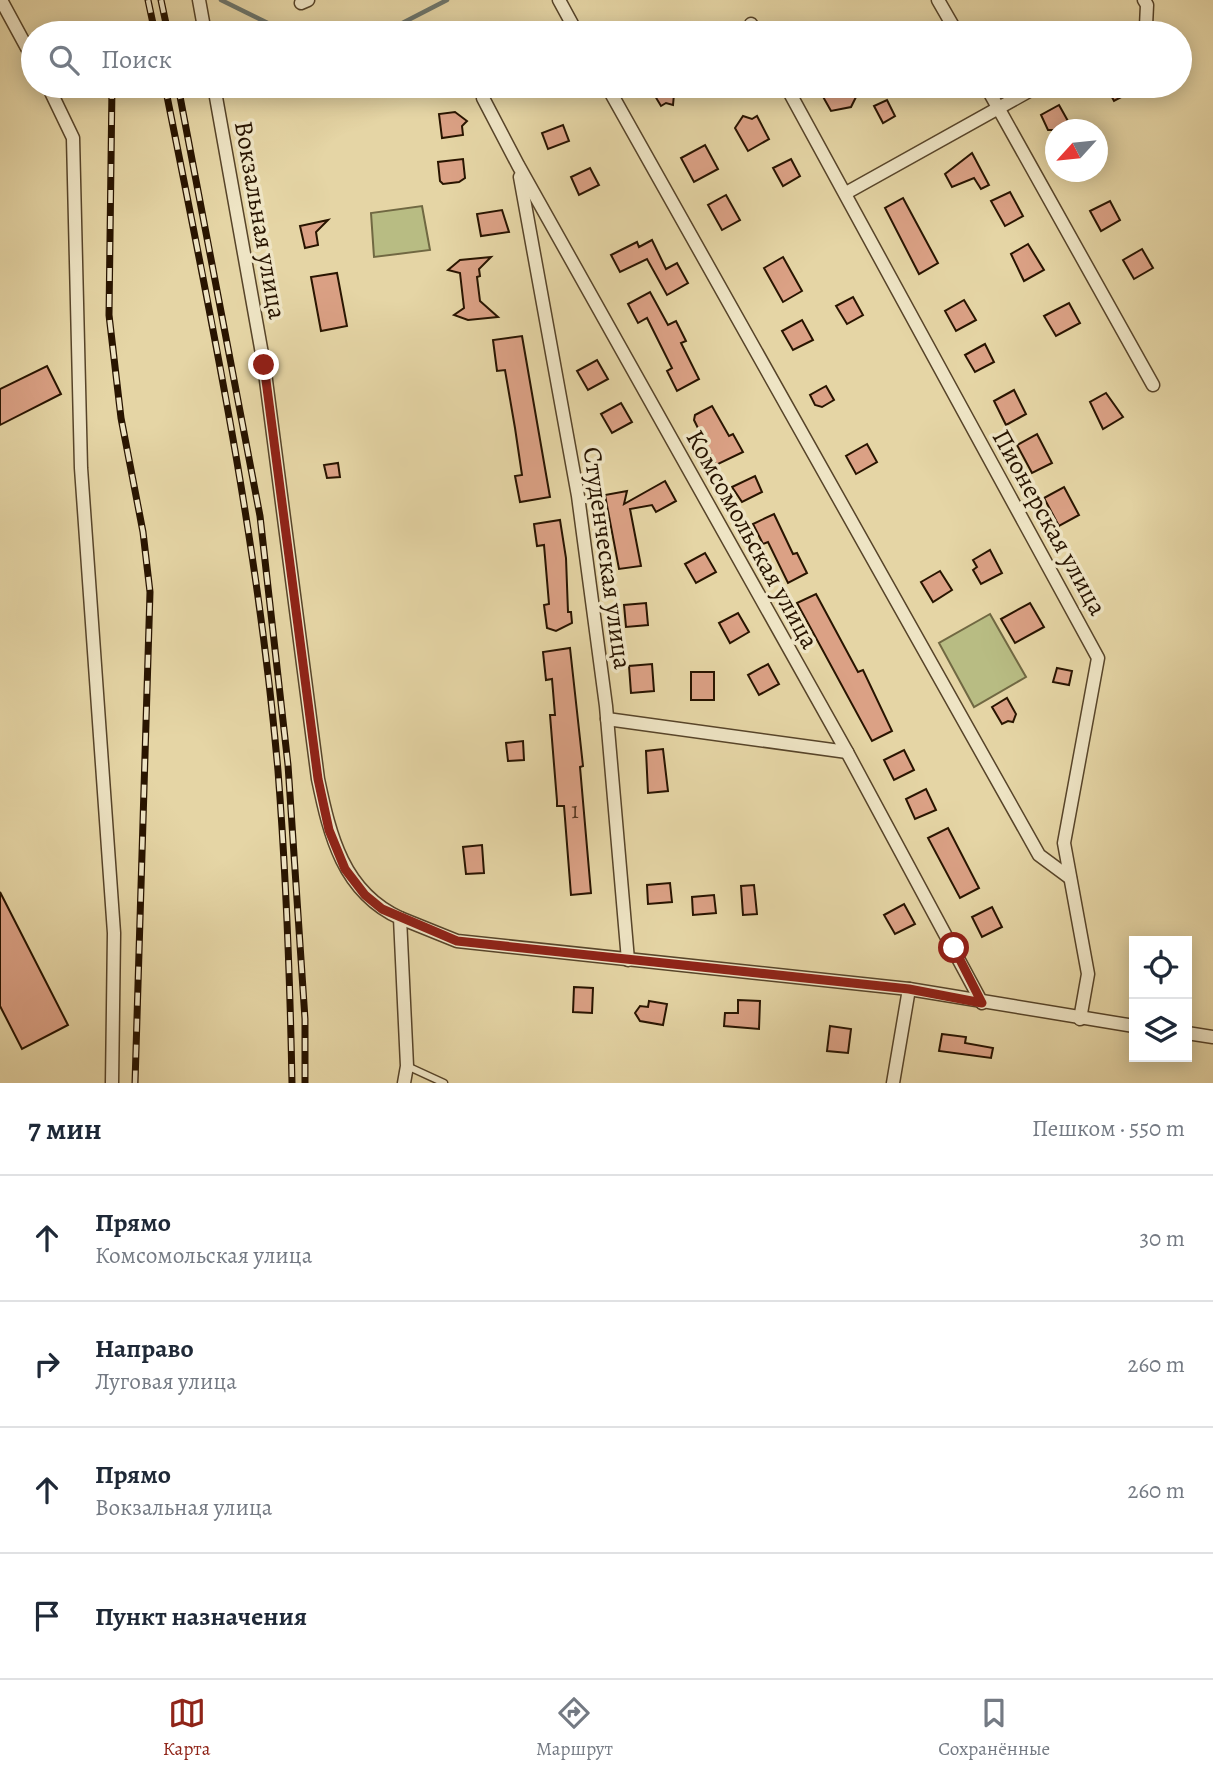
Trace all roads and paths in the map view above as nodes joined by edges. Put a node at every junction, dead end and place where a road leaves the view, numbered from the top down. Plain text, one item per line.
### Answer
1 (1, 0) edge
2 (199, 0) edge
3 (559, 0) edge
4 (938, 0) edge
5 (1144, 0) edge
6 (203, 21) edge
7 (570, 21) edge
8 (950, 21) edge
9 (1146, 21) edge
10 (21, 36) edge
11 (54, 98) edge
12 (216, 98) edge
13 (483, 98) dead end
14 (614, 98) edge
15 (793, 98) edge
16 (993, 98) edge
17 (1016, 98) edge
18 (998, 108) junction
19 (518, 165) junction
20 (846, 193) junction
21 (1153, 385) dead end
22 (607, 719) junction
23 (847, 752) junction
24 (1070, 878) junction
25 (400, 918) junction
26 (628, 960) junction
27 (909, 989) junction
28 (982, 1003) junction
29 (1080, 1018) junction
30 (1129, 1025) edge
31 (1192, 1034) edge
32 (1213, 1037) edge
33 (407, 1066) junction
34 (112, 1083) edge
35 (404, 1083) edge
36 (444, 1083) edge
37 (892, 1083) edge

1 - 10 street
2 - 6 street
3 - 7 street
4 - 8 street
5 - 9 street
11 - 34 street
12 - 25 street, Вокзальная улица
13 - 19 street, Комсомольская улица
14 - 24 street
15 - 20 street, Пионерская улица
16 - 18 street
17 - 18 street
18 - 20 street
18 - 21 street
19 - 22 street, Студенческая улица
19 - 23 street, Комсомольская улица
20 - 24 street, Пионерская улица
22 - 23 street
22 - 26 street, Студенческая улица
23 - 28 street, Комсомольская улица
24 - 29 street, Пионерская улица
25 - 26 street, Вокзальная улица
25 - 33 street
26 - 27 street, Вокзальная улица
27 - 28 street, Вокзальная улица
27 - 37 street
28 - 29 street, Вокзальная улица
29 - 30 street, Вокзальная улица
31 - 32 street
33 - 35 street
33 - 36 lane

